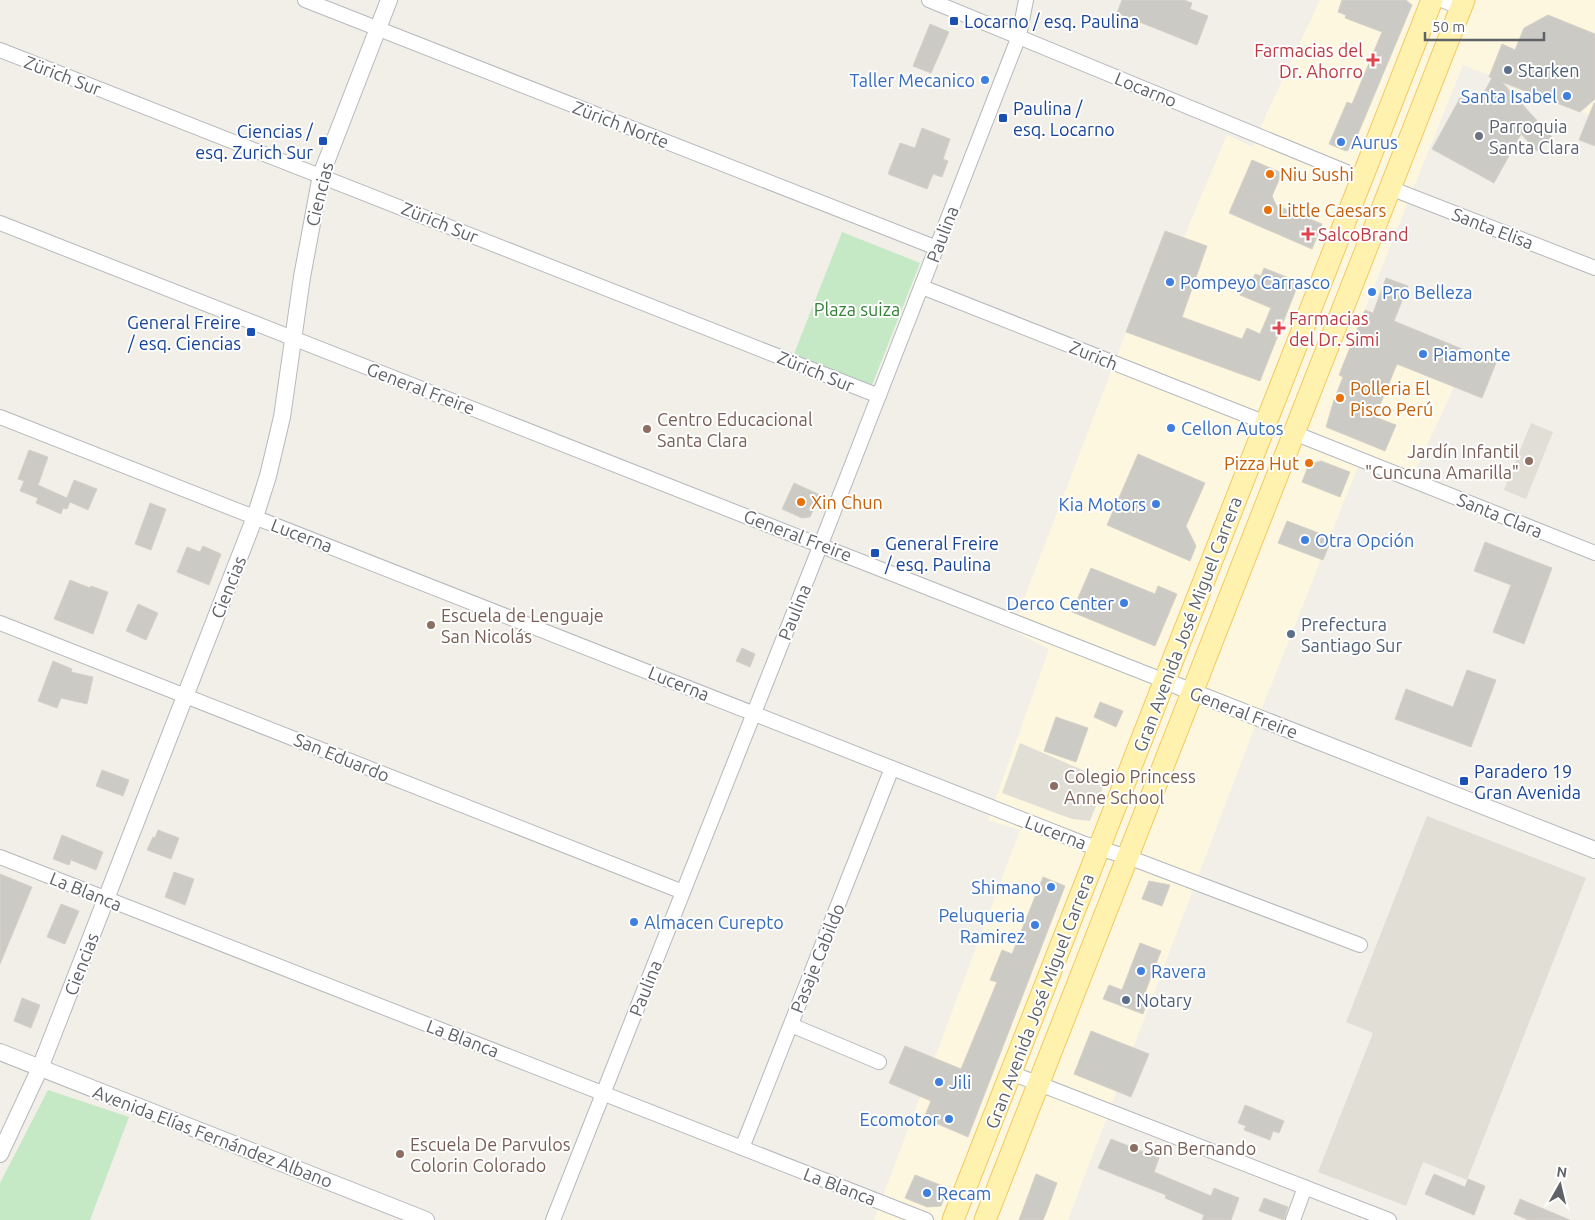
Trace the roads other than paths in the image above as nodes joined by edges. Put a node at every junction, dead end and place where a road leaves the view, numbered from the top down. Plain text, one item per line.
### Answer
1 (305, 0) edge
2 (389, 0) edge
3 (929, 0) edge
4 (1026, 0) edge
5 (1432, 0) edge
6 (1455, 2) edge
7 (378, 29) junction
8 (1019, 36) junction
9 (0, 50) edge
10 (321, 175) junction
11 (1362, 178) junction
12 (1390, 188) junction
13 (1354, 198) junction
14 (0, 222) edge
15 (936, 248) junction
16 (1595, 268) edge
17 (922, 287) junction
18 (294, 338) junction
19 (879, 396) junction
20 (0, 417) edge
21 (1266, 423) junction
22 (1294, 433) junction
23 (255, 517) junction
24 (821, 544) junction
25 (1595, 553) edge
26 (0, 623) edge
27 (1164, 681) junction
28 (1193, 692) junction
29 (185, 696) junction
30 (754, 713) junction
31 (892, 768) junction
32 (1099, 849) junction
33 (1595, 850) edge
34 (0, 857) edge
35 (1128, 857) junction
36 (683, 892) junction
37 (106, 898) junction
38 (1360, 944) dead end
39 (791, 1025) junction
40 (0, 1052) edge
41 (879, 1062) dead end
42 (40, 1068) junction
43 (1011, 1073) junction
44 (1039, 1084) junction
45 (603, 1093) junction
46 (742, 1148) junction
47 (0, 1154) edge
48 (1305, 1187) junction
49 (426, 1220) edge
50 (553, 1220) edge
51 (926, 1220) edge
52 (953, 1220) edge
53 (985, 1220) edge
54 (1293, 1220) edge
55 (1389, 1220) edge

1 - 7 street, Zürich Norte
2 - 7 street, Ciencias
3 - 8 street, Locarno
4 - 8 street, Paulina
5 - 11 main road, Gran Avenida José Miguel Carrera
6 - 12 main road, Gran Avenida José Miguel Carrera
7 - 10 street, Ciencias
7 - 15 street, Zürich Norte
8 - 11 street, Locarno
8 - 15 street, Paulina
9 - 10 street, Zürich Sur
10 - 18 street, Ciencias
10 - 19 street, Zürich Sur
11 - 13 main road, Gran Avenida José Miguel Carrera
12 - 13 main road
12 - 16 street, Santa Elisa
12 - 22 main road, Gran Avenida José Miguel Carrera
13 - 21 main road, Gran Avenida José Miguel Carrera
14 - 18 street, General Freire
15 - 17 street, Paulina
17 - 19 street, Paulina
17 - 21 street, Zurich
18 - 23 street, Ciencias
18 - 24 street, General Freire
19 - 24 street, Paulina
20 - 23 street, Lucerna
21 - 27 main road, Gran Avenida José Miguel Carrera
22 - 25 street, Santa Clara
22 - 28 main road, Gran Avenida José Miguel Carrera
23 - 29 street, Ciencias
23 - 30 street, Lucerna
24 - 27 street, General Freire
24 - 30 street, Paulina
26 - 29 street, San Eduardo
27 - 28 street, General Freire
27 - 32 main road, Gran Avenida José Miguel Carrera
28 - 33 street, General Freire
28 - 35 main road, Gran Avenida José Miguel Carrera
29 - 36 street, San Eduardo
29 - 37 street, Ciencias
30 - 31 street, Lucerna
30 - 36 street, Paulina
31 - 32 street, Lucerna
31 - 39 street, Pasaje Cabildo
32 - 35 street, Lucerna
32 - 43 main road, Gran Avenida José Miguel Carrera
34 - 37 street, La Blanca
35 - 38 street, Lucerna
35 - 44 main road, Gran Avenida José Miguel Carrera
36 - 45 street, Paulina
37 - 42 street, Ciencias
37 - 45 street, La Blanca
39 - 41 street
39 - 46 street, Pasaje Cabildo
40 - 42 street, Avenida Elías Fernández Albano
42 - 47 street, Ciencias
42 - 49 street, Avenida Elías Fernández Albano
43 - 44 street
43 - 52 main road, Gran Avenida José Miguel Carrera
44 - 48 street
44 - 53 main road, Gran Avenida José Miguel Carrera
45 - 46 street, La Blanca
45 - 50 street, Paulina
46 - 51 street, La Blanca
48 - 54 street
48 - 55 street

